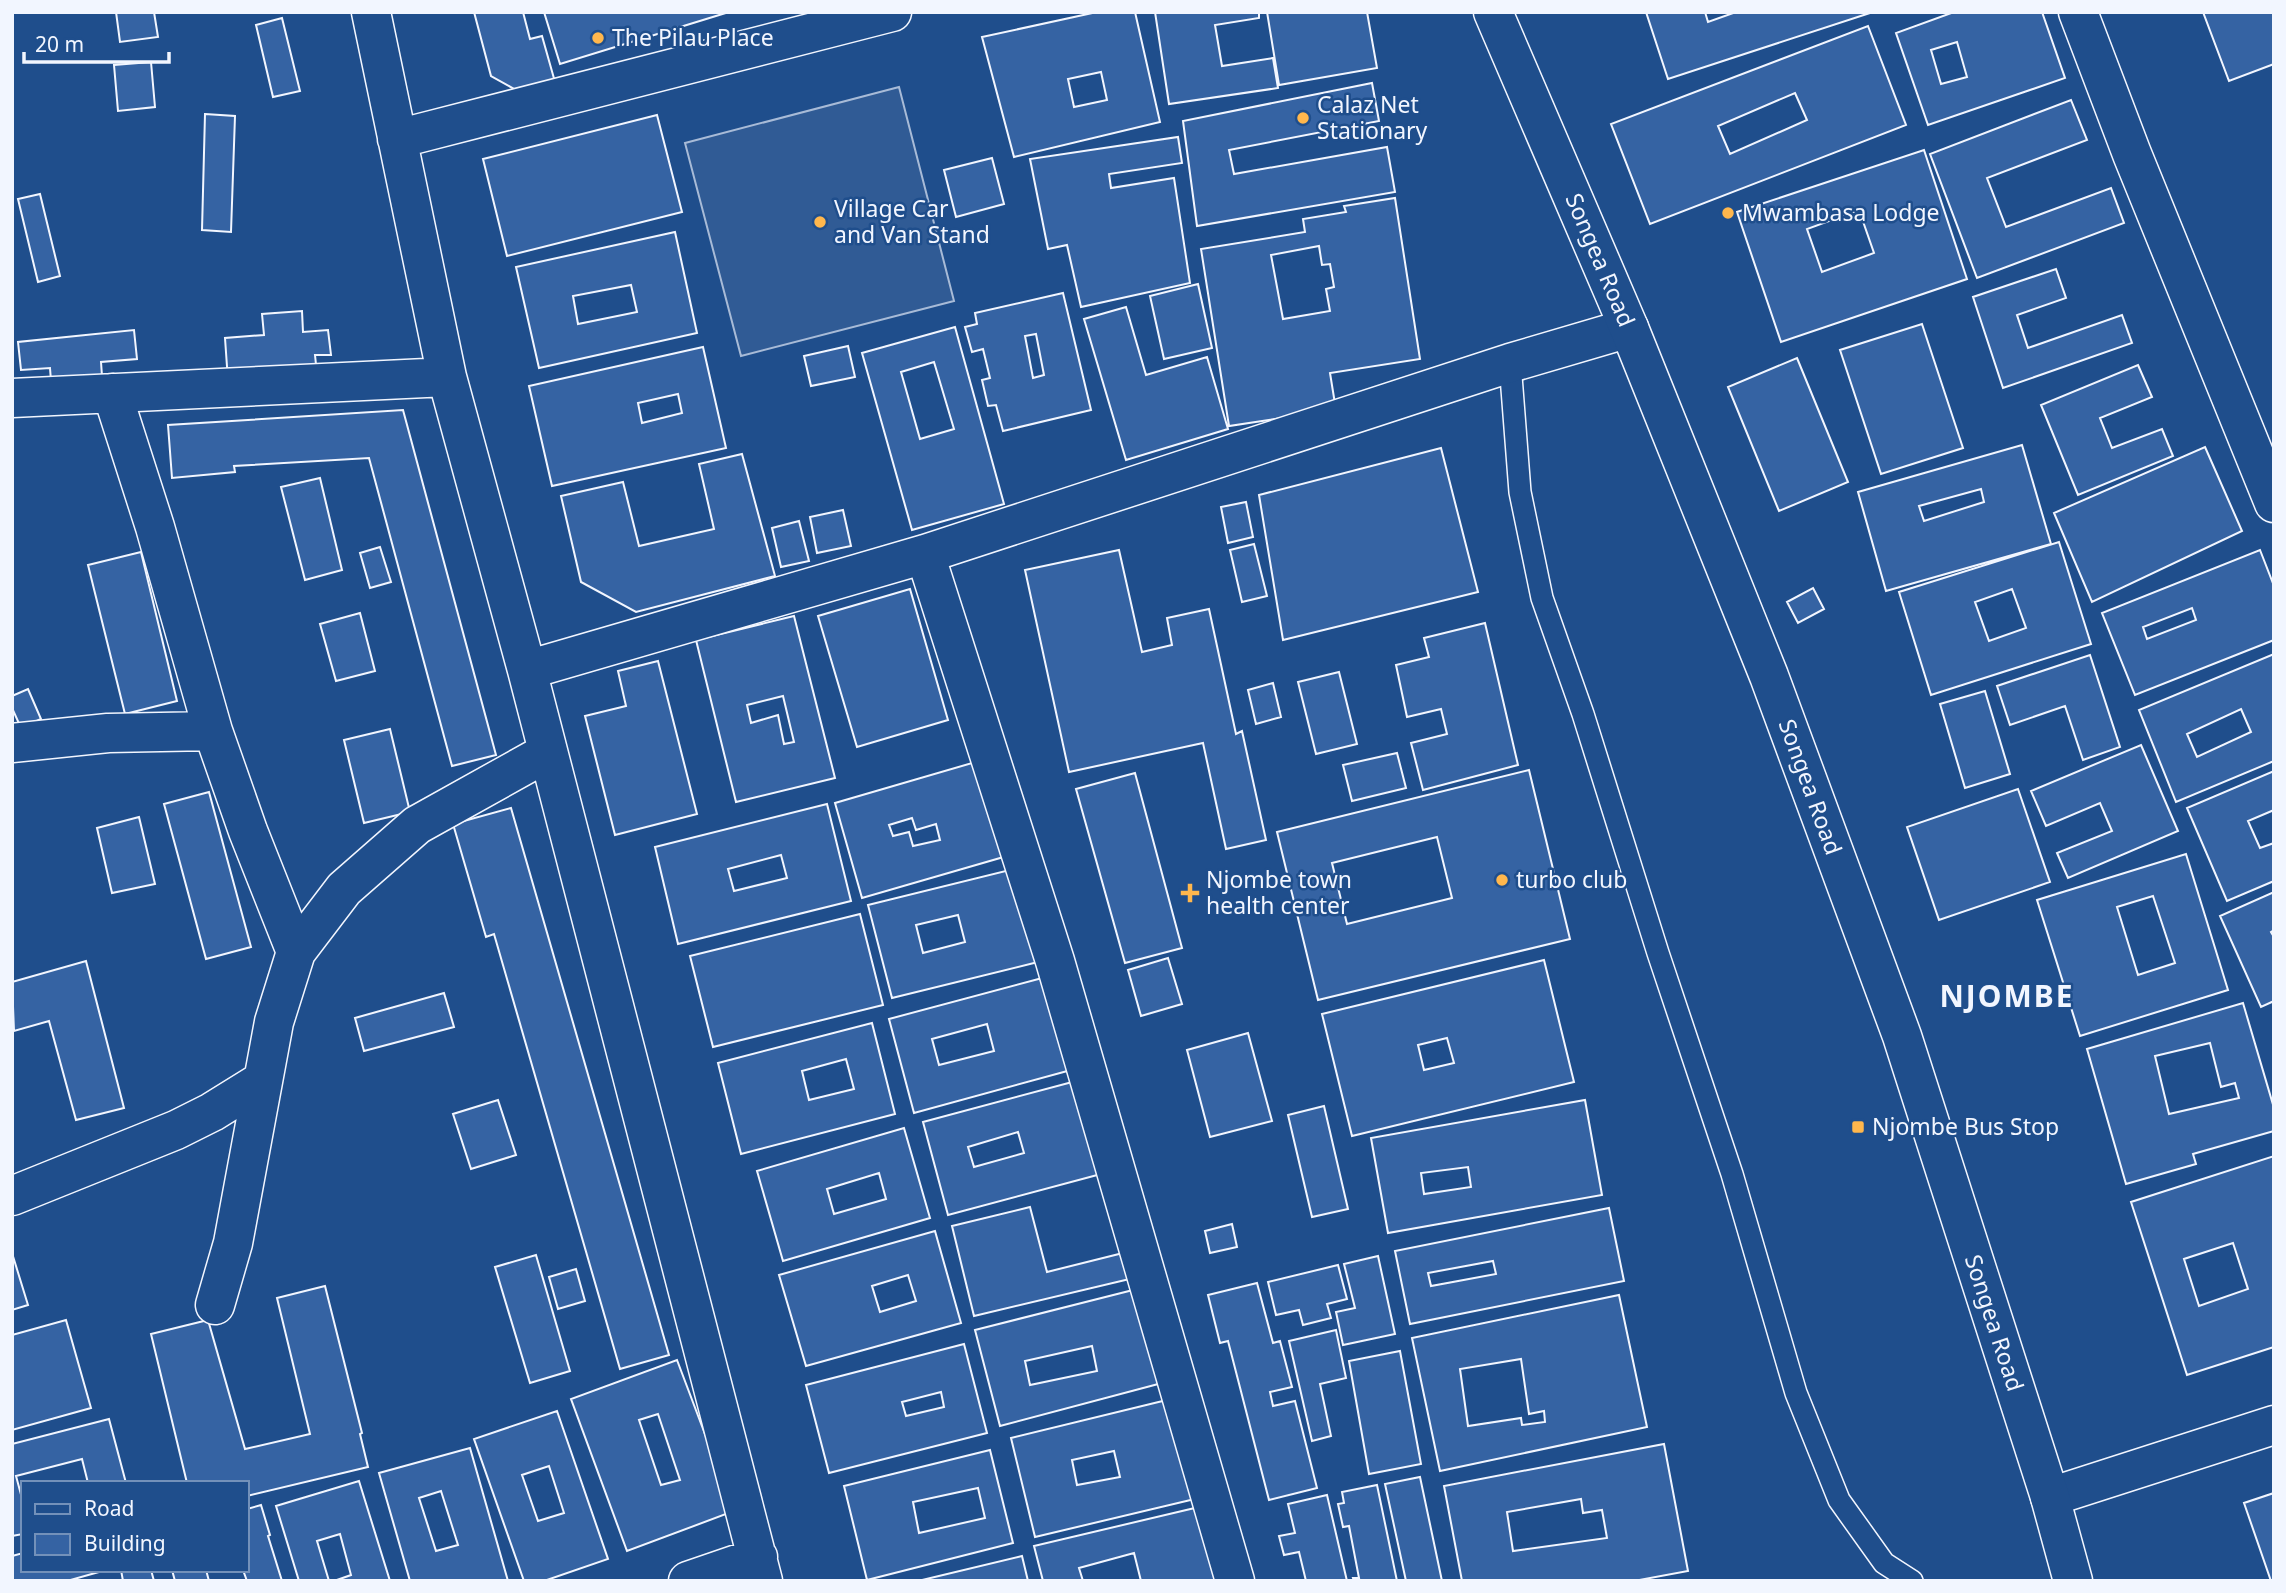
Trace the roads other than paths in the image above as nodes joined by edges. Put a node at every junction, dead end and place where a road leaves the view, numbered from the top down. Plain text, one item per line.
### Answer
1 (371, 12) edge
2 (892, 12) edge
3 (1493, 12) edge
4 (2078, 12) edge
5 (397, 139) junction
6 (1629, 328) junction
7 (1510, 363) junction
8 (447, 377) junction
9 (112, 393) junction
10 (12, 398) edge
11 (2274, 503) edge
12 (925, 554) junction
13 (527, 670) junction
14 (213, 731) junction
15 (12, 743) edge
16 (548, 752) junction
17 (296, 952) junction
18 (262, 1081) junction
19 (12, 1196) edge
20 (215, 1304) dead end
21 (2274, 1425) edge
22 (2050, 1497) junction
23 (761, 1569) edge
24 (688, 1581) edge
25 (1235, 1581) edge
26 (1912, 1581) edge
27 (2073, 1581) edge

1 - 5 main road
2 - 5 main road
3 - 6 main road, Songea Road
4 - 11 main road
5 - 8 main road
6 - 7 main road
6 - 22 main road, Songea Road
7 - 12 main road
7 - 26 lane
8 - 9 main road
8 - 13 main road
9 - 10 main road
9 - 14 main road
12 - 13 main road
12 - 25 main road
13 - 16 main road
14 - 15 main road
14 - 17 main road
16 - 17 main road
16 - 23 main road
17 - 18 main road
18 - 19 main road
18 - 20 main road
21 - 22 main road
22 - 27 main road, Songea Road
23 - 24 main road

